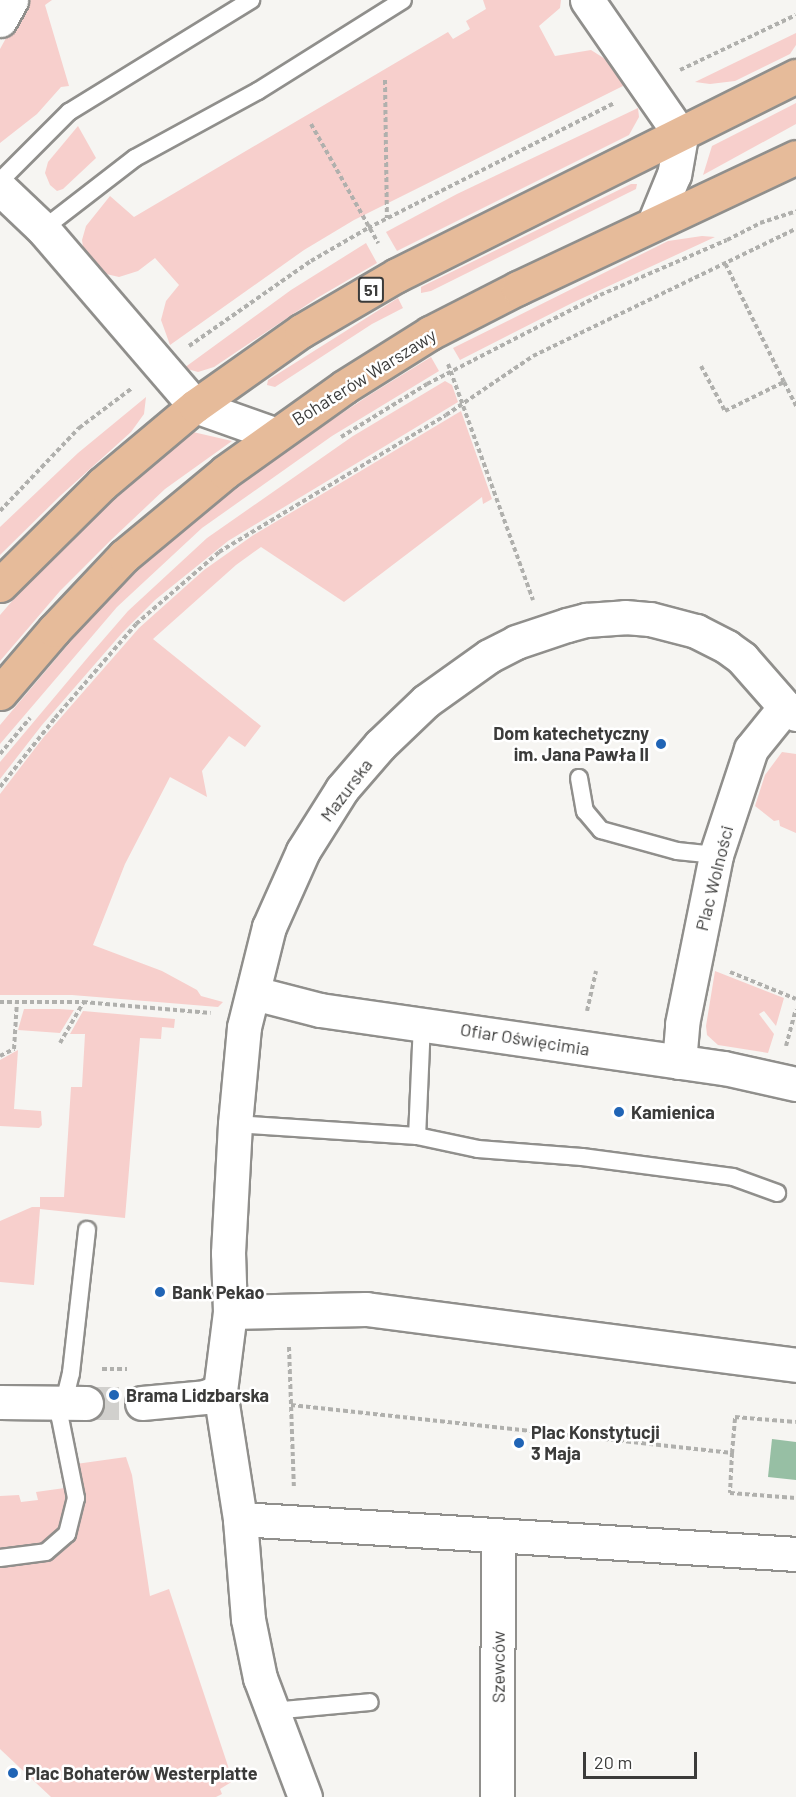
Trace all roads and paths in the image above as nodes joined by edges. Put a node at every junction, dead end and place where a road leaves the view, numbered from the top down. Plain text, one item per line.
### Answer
1 (11, 0) edge
2 (251, 0) edge
3 (403, 0) edge
4 (587, 0) edge
5 (0, 20) edge
6 (796, 76) edge
7 (385, 80) dead end
8 (311, 124) dead end
9 (681, 136) junction
10 (796, 157) edge
11 (0, 181) edge
12 (0, 188) edge
13 (796, 211) edge
14 (387, 218) dead end
15 (654, 223) junction
16 (43, 229) junction
17 (796, 229) edge
18 (726, 265) junction
19 (397, 275) junction
20 (430, 333) junction
21 (701, 366) dead end
22 (452, 371) junction
23 (784, 382) junction
24 (464, 403) junction
25 (195, 406) junction
26 (796, 406) edge
27 (274, 434) junction
28 (335, 441) dead end
29 (0, 585) edge
30 (544, 631) junction
31 (0, 693) edge
32 (36, 710) dead end
33 (791, 711) edge
34 (0, 754) edge
35 (579, 778) dead end
36 (0, 787) edge
37 (716, 855) junction
38 (721, 969) dead end
39 (596, 971) dead end
40 (254, 993) junction
41 (796, 999) edge
42 (17, 1001) junction
43 (0, 1002) edge
44 (83, 1002) junction
45 (796, 1009) edge
46 (214, 1014) dead end
47 (585, 1020) dead end
48 (422, 1023) junction
49 (60, 1043) dead end
50 (786, 1049) dead end
51 (0, 1056) edge
52 (679, 1062) junction
53 (796, 1084) edge
54 (235, 1124) junction
55 (417, 1136) junction
56 (777, 1193) dead end
57 (87, 1230) dead end
58 (230, 1311) junction
59 (288, 1346) dead end
60 (796, 1365) edge
61 (220, 1391) junction
62 (0, 1402) edge
63 (74, 1403) junction
64 (142, 1403) tunnel mouth
65 (291, 1405) junction
66 (796, 1422) edge
67 (732, 1453) junction
68 (294, 1488) dead end
69 (796, 1498) edge
70 (240, 1519) junction
71 (498, 1537) junction
72 (796, 1554) edge
73 (0, 1558) edge
74 (370, 1702) dead end
75 (272, 1711) junction
76 (304, 1797) edge
77 (497, 1797) edge

1 - 5 street
2 - 11 lane
3 - 16 lane
4 - 9 street
6 - 9 main road, 51
7 - 14 path
8 - 19 path
9 - 15 street
9 - 19 main road, 51
10 - 15 main road, Bohaterów Warszawy
12 - 16 street
13 - 22 path
15 - 20 main road, Bohaterów Warszawy
16 - 25 street
17 - 18 path
18 - 23 path
18 - 24 path
19 - 25 main road, 51
20 - 22 path
20 - 27 main road, Bohaterów Warszawy
21 - 23 path
22 - 24 path
22 - 28 path
23 - 26 path
24 - 30 path
24 - 36 path
25 - 27 street
25 - 29 main road, 51
27 - 31 main road, Bohaterów Warszawy
30 - 33 street, Mazurska
30 - 40 street, Mazurska
32 - 34 path
33 - 37 street, Plac Wolności
35 - 37 lane
37 - 52 street, Plac Wolności
38 - 41 path
39 - 47 path
40 - 48 street, Ofiar Oświęcimia
40 - 54 street, Mazurska
42 - 43 path
42 - 44 path
42 - 51 path
44 - 46 path
44 - 49 path
45 - 50 path
48 - 52 street, Ofiar Oświęcimia
48 - 55 lane
52 - 53 street, Ofiar Oświęcimia
54 - 55 lane
54 - 58 street, Mazurska
55 - 56 lane
57 - 63 lane
58 - 60 street
58 - 61 street
59 - 65 path
61 - 64 street
61 - 70 street
62 - 63 street
63 - 73 lane
65 - 67 path
65 - 68 path
66 - 67 path
67 - 69 path
70 - 71 street
70 - 75 street
71 - 72 street
71 - 77 street, Szewców
74 - 75 lane
75 - 76 street

